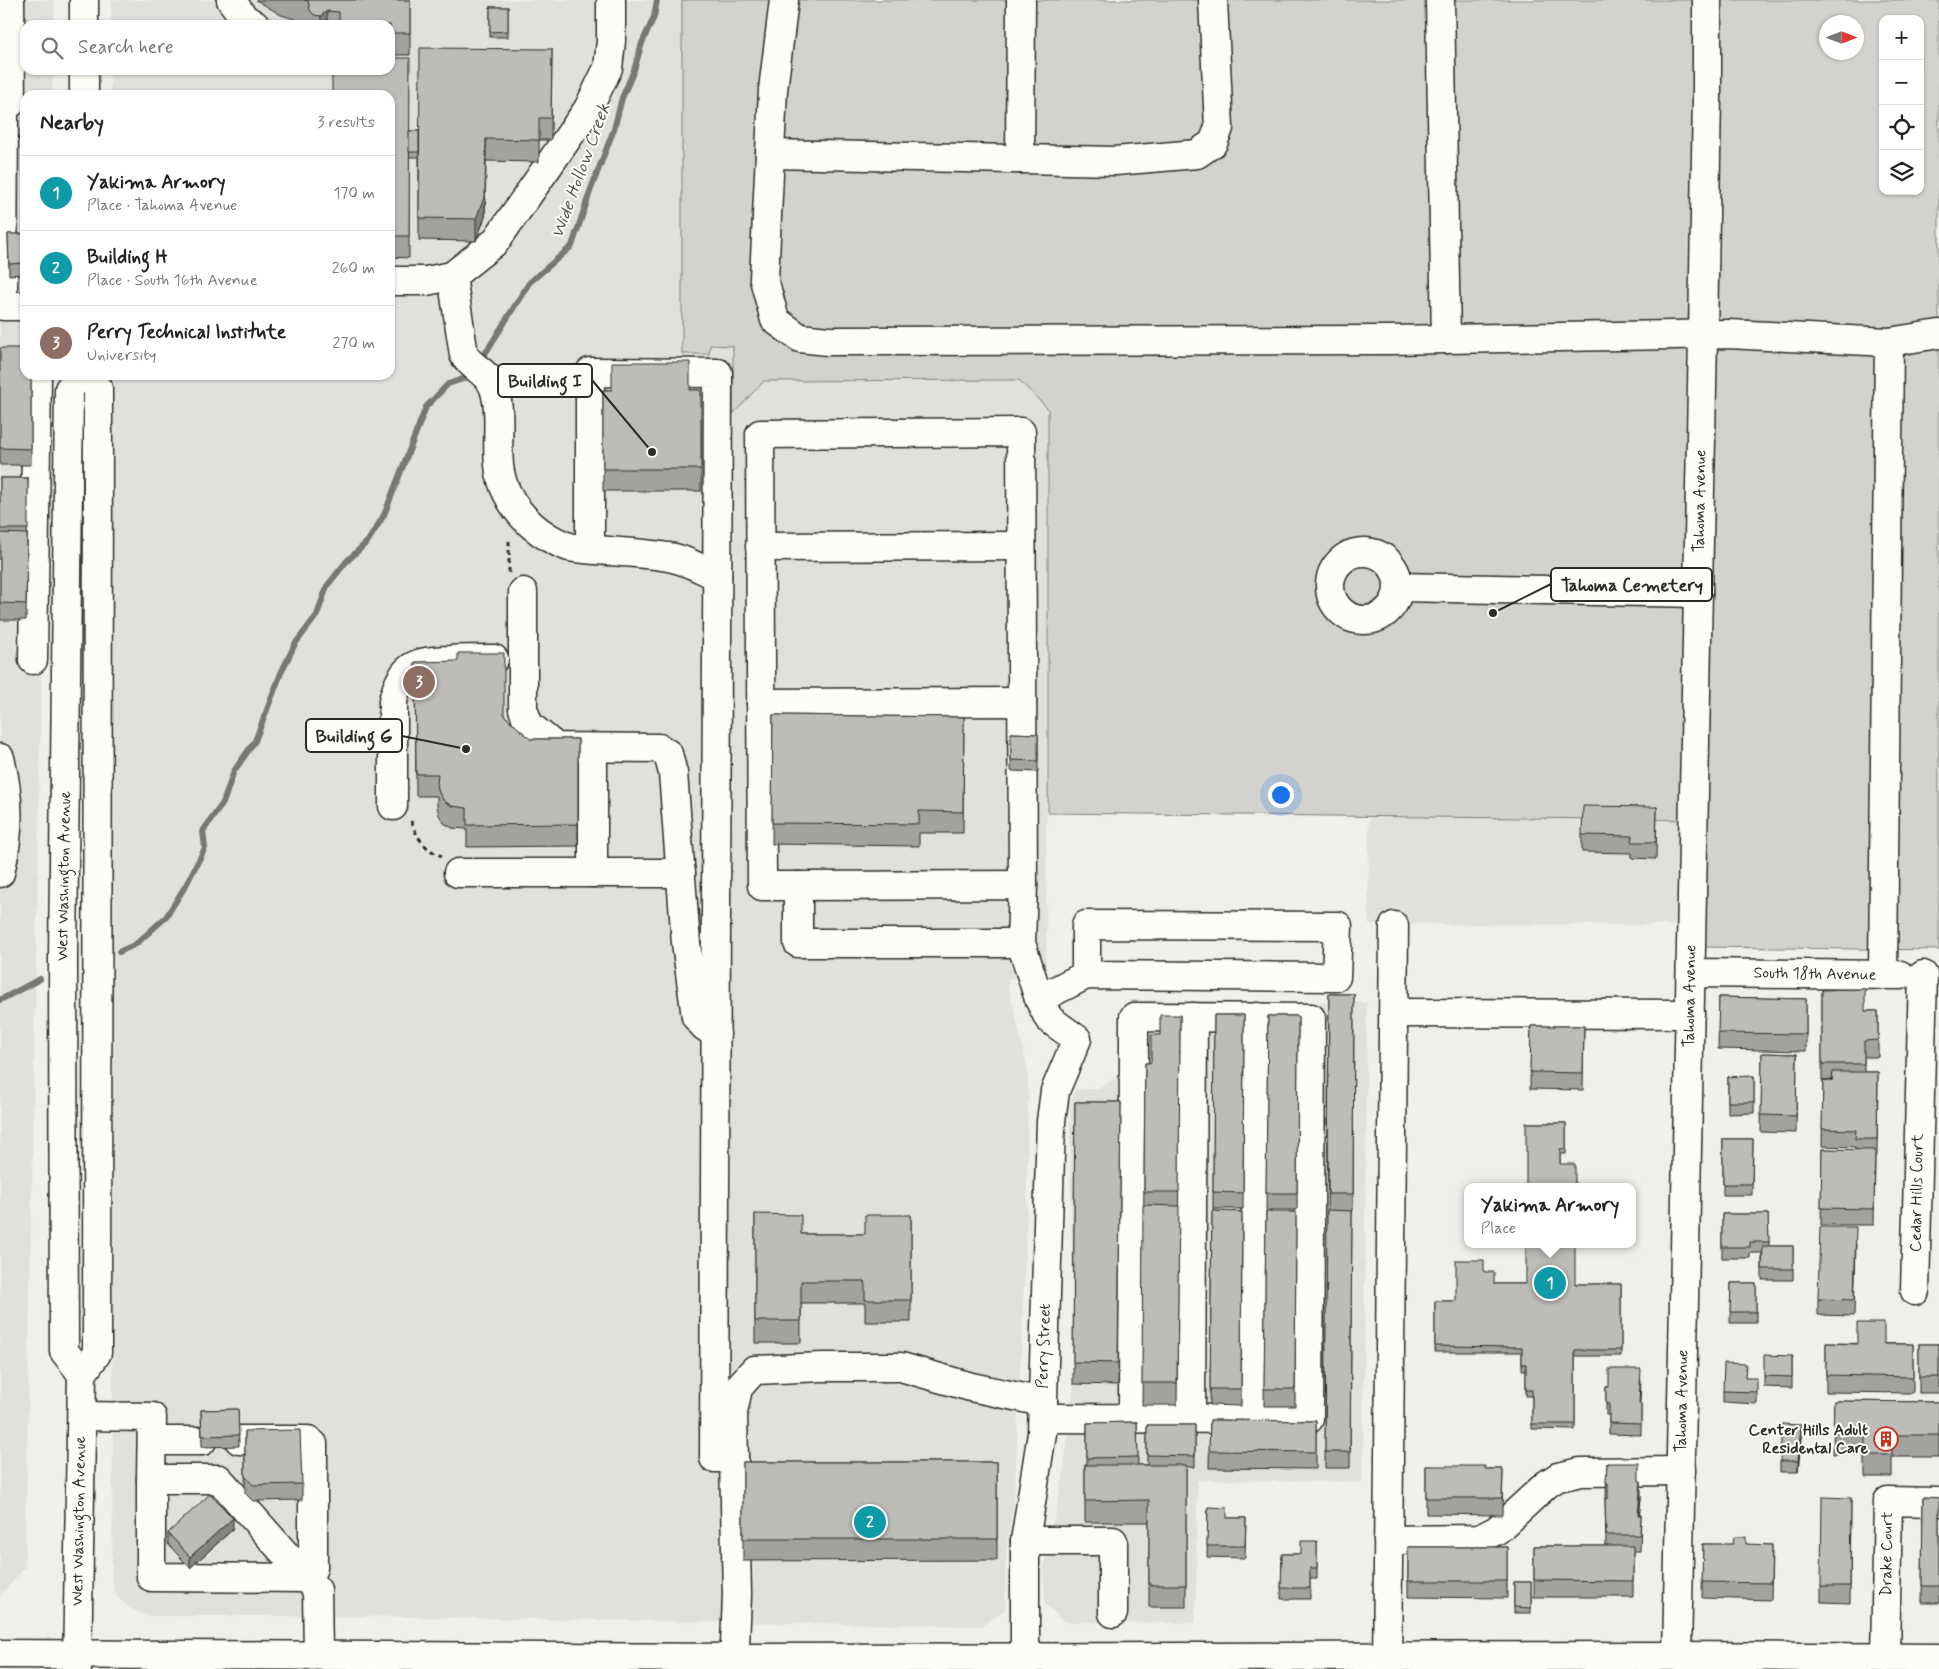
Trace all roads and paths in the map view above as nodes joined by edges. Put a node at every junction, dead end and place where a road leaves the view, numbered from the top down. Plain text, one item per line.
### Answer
1 (10, 0) edge
2 (84, 0) edge
3 (231, 0) edge
4 (611, 0) edge
5 (784, 0) edge
6 (1021, 0) edge
7 (1213, 0) edge
8 (1440, 0) edge
9 (1707, 0) edge
10 (84, 20) edge
11 (247, 20) edge
12 (84, 75) edge
13 (84, 90) edge
14 (10, 106) edge
15 (770, 154) junction
16 (1020, 159) junction
17 (452, 276) junction
18 (395, 281) edge
19 (20, 306) edge
20 (1939, 334) edge
21 (1703, 336) junction
22 (1446, 339) junction
23 (1889, 342) junction
24 (37, 380) edge
25 (76, 380) edge
26 (92, 380) edge
27 (1021, 546) junction
28 (760, 547) junction
29 (590, 549) junction
30 (717, 576) junction
31 (1399, 587) dead end
32 (523, 592) dead end
33 (1698, 593) junction
34 (523, 658) junction
35 (33, 660) dead end
36 (1022, 702) junction
37 (761, 703) junction
38 (593, 748) junction
39 (0, 758) edge
40 (392, 806) joint
41 (0, 873) edge
42 (458, 873) joint
43 (593, 873) junction
44 (681, 873) junction
45 (1023, 885) junction
46 (798, 886) junction
47 (1394, 926) dead end
48 (1021, 944) junction
49 (1691, 973) junction
50 (1086, 975) junction
51 (1883, 975) junction
52 (1931, 975) edge
53 (1039, 999) junction
54 (1394, 1013) junction
55 (1690, 1014) junction
56 (1193, 1017) junction
57 (1256, 1017) junction
58 (716, 1034) junction
59 (1150, 1220) junction
60 (1192, 1220) junction
61 (1256, 1220) junction
62 (1310, 1221) junction
63 (1915, 1292) dead end
64 (82, 1374) junction
65 (1043, 1410) junction
66 (82, 1416) junction
67 (1133, 1418) junction
68 (1191, 1418) junction
69 (1255, 1419) junction
70 (239, 1440) edge
71 (152, 1441) junction
72 (202, 1441) edge
73 (734, 1458) junction
74 (1681, 1471) junction
75 (151, 1478) junction
76 (1939, 1502) edge
77 (1388, 1540) junction
78 (1025, 1541) junction
79 (307, 1578) junction
80 (1113, 1613) dead end
81 (0, 1654) edge
82 (318, 1655) junction
83 (1677, 1656) junction
84 (1885, 1658) junction
85 (1939, 1658) edge
86 (76, 1661) edge
87 (1025, 1663) edge
88 (1387, 1663) edge
89 (734, 1664) edge

1 - 14 main road
2 - 10 main road
3 - 11 main road
4 - 17 main road
5 - 15 main road
6 - 16 main road
7 - 16 main road
8 - 22 main road
9 - 21 main road, Tahoma Avenue
12 - 13 main road
14 - 19 main road
15 - 16 main road
15 - 22 main road
17 - 18 main road
17 - 29 main road
20 - 23 main road
21 - 22 main road
21 - 23 main road
21 - 33 main road, Tahoma Avenue
23 - 51 main road
24 - 35 main road
25 - 64 main road, West Washington Avenue
26 - 64 main road, West Washington Avenue
27 - 28 main road
27 - 28 main road
27 - 36 main road
28 - 37 main road
29 - 30 main road
29 - 30 main road
30 - 58 main road
31 - 33 main road
32 - 34 main road
33 - 49 main road, Tahoma Avenue
34 - 38 main road
34 - 40 main road
36 - 37 main road
36 - 45 main road
37 - 46 main road
38 - 43 main road
38 - 44 main road
39 - 41 main road
40 - 42 path
42 - 43 main road
43 - 44 main road
44 - 58 main road
45 - 46 main road
45 - 48 main road
46 - 48 main road
47 - 54 main road
48 - 53 main road
49 - 51 main road, South 18th Avenue
49 - 55 main road, Tahoma Avenue
50 - 50 main road
50 - 53 main road
51 - 52 main road, South 18th Avenue
52 - 63 main road, Cedar Hills Court
53 - 65 main road, Perry Street
54 - 55 main road
54 - 77 main road
55 - 74 main road, Tahoma Avenue
56 - 57 main road
56 - 59 main road
56 - 60 main road
57 - 61 main road
57 - 62 main road
58 - 73 main road
59 - 60 main road
59 - 67 main road
60 - 61 main road
60 - 68 main road
61 - 62 main road
61 - 69 main road
62 - 69 main road
64 - 66 main road, West Washington Avenue
65 - 67 main road
65 - 73 main road
65 - 78 main road, Perry Street
66 - 71 main road
66 - 86 main road, West Washington Avenue
67 - 68 main road
68 - 69 main road
70 - 79 main road
71 - 72 main road
71 - 75 main road
73 - 89 main road
74 - 77 main road
74 - 83 main road, Tahoma Avenue
75 - 79 main road
75 - 79 main road
76 - 84 main road, Drake Court
77 - 88 main road
78 - 80 main road
78 - 87 main road, Perry Street
79 - 82 main road
81 - 86 main road
82 - 86 main road
82 - 89 main road
83 - 84 main road
83 - 88 main road
84 - 85 main road
87 - 88 main road
87 - 89 main road

